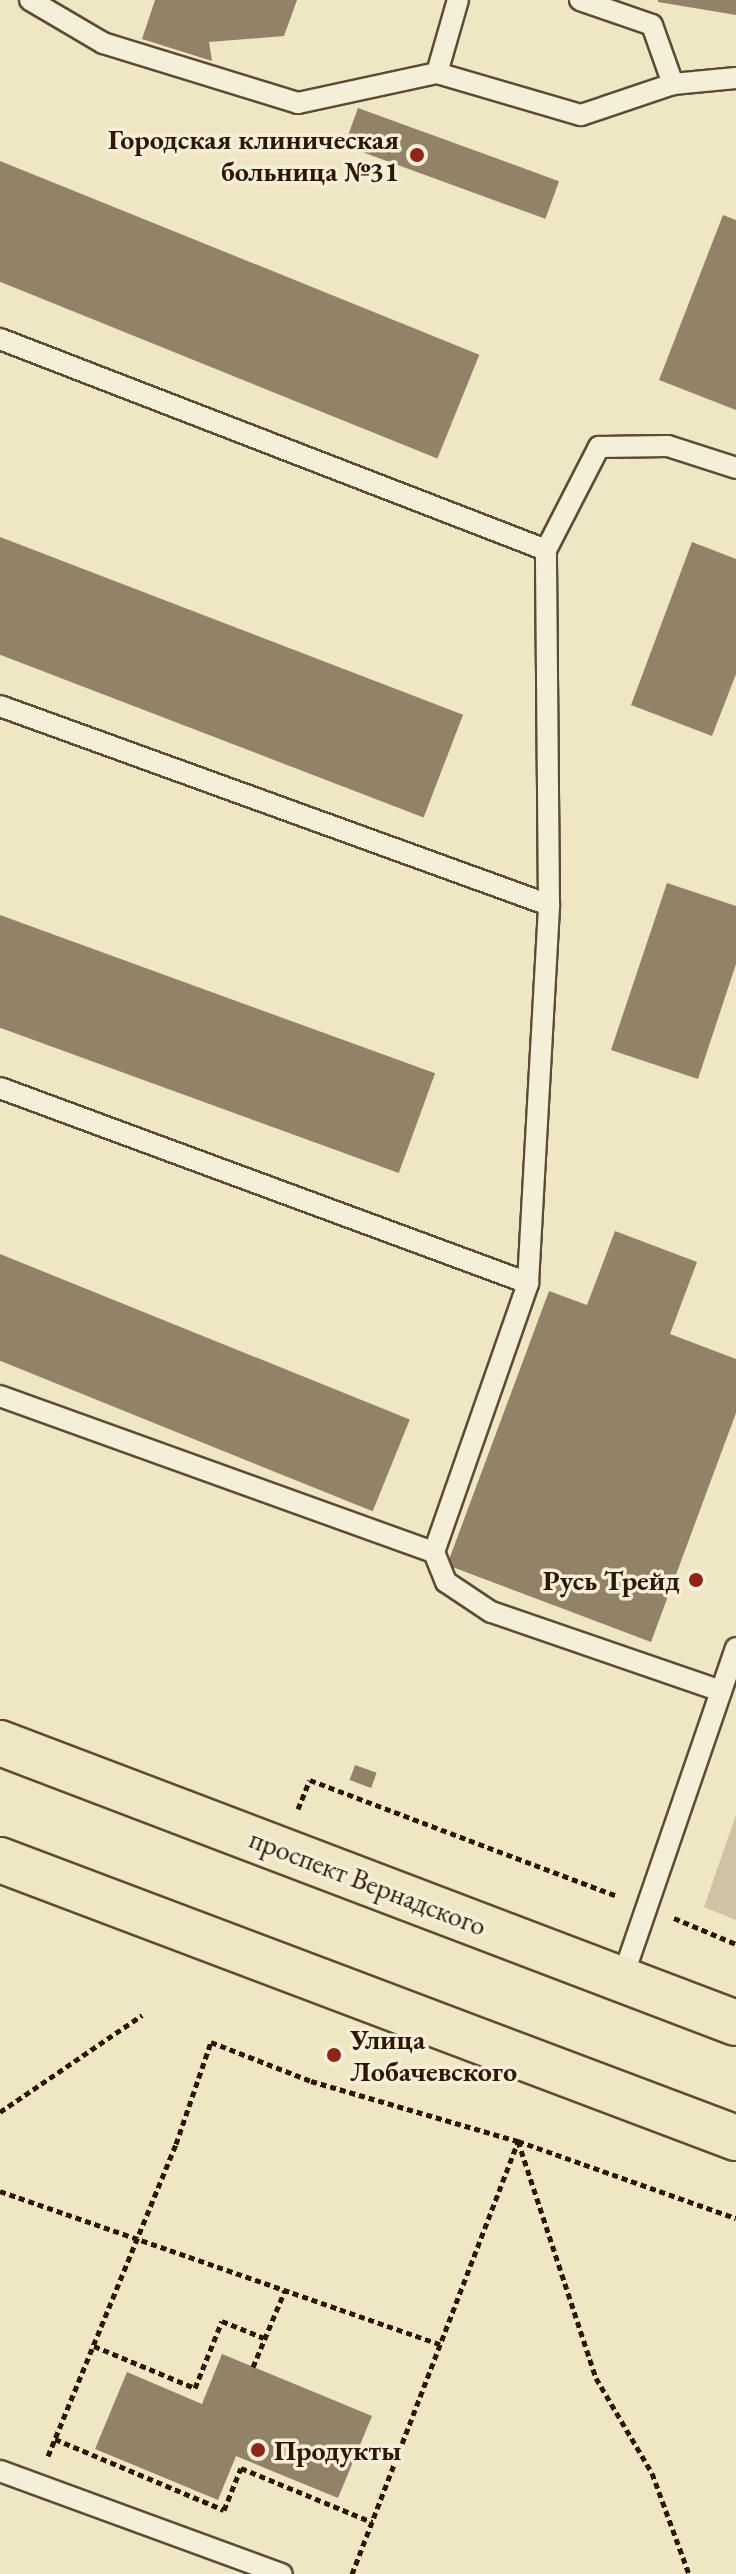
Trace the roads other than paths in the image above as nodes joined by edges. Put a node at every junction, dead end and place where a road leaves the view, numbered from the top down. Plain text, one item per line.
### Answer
1 (30, 0) edge
2 (458, 0) edge
3 (580, 0) edge
4 (437, 73) junction
5 (736, 78) edge
6 (673, 84) junction
7 (0, 339) edge
8 (736, 468) edge
9 (546, 550) junction
10 (0, 706) edge
11 (549, 905) junction
12 (0, 1088) edge
13 (528, 1283) junction
14 (0, 1396) edge
15 (434, 1552) junction
16 (736, 1648) edge
17 (721, 1691) junction
18 (0, 1743) edge
19 (0, 1860) edge
20 (622, 1979) junction
21 (736, 2023) edge
22 (736, 2138) edge
23 (0, 2471) edge
24 (282, 2574) edge

1 - 4 lane
2 - 4 lane
3 - 6 lane
4 - 6 lane
5 - 6 lane
7 - 9 lane
8 - 9 lane
9 - 11 lane
10 - 11 lane
11 - 13 lane
12 - 13 lane
13 - 15 lane
14 - 15 lane
15 - 17 lane
16 - 17 lane
17 - 20 lane
18 - 20 main road, проспект Вернадского
19 - 22 main road
20 - 21 main road, проспект Вернадского
23 - 24 lane

